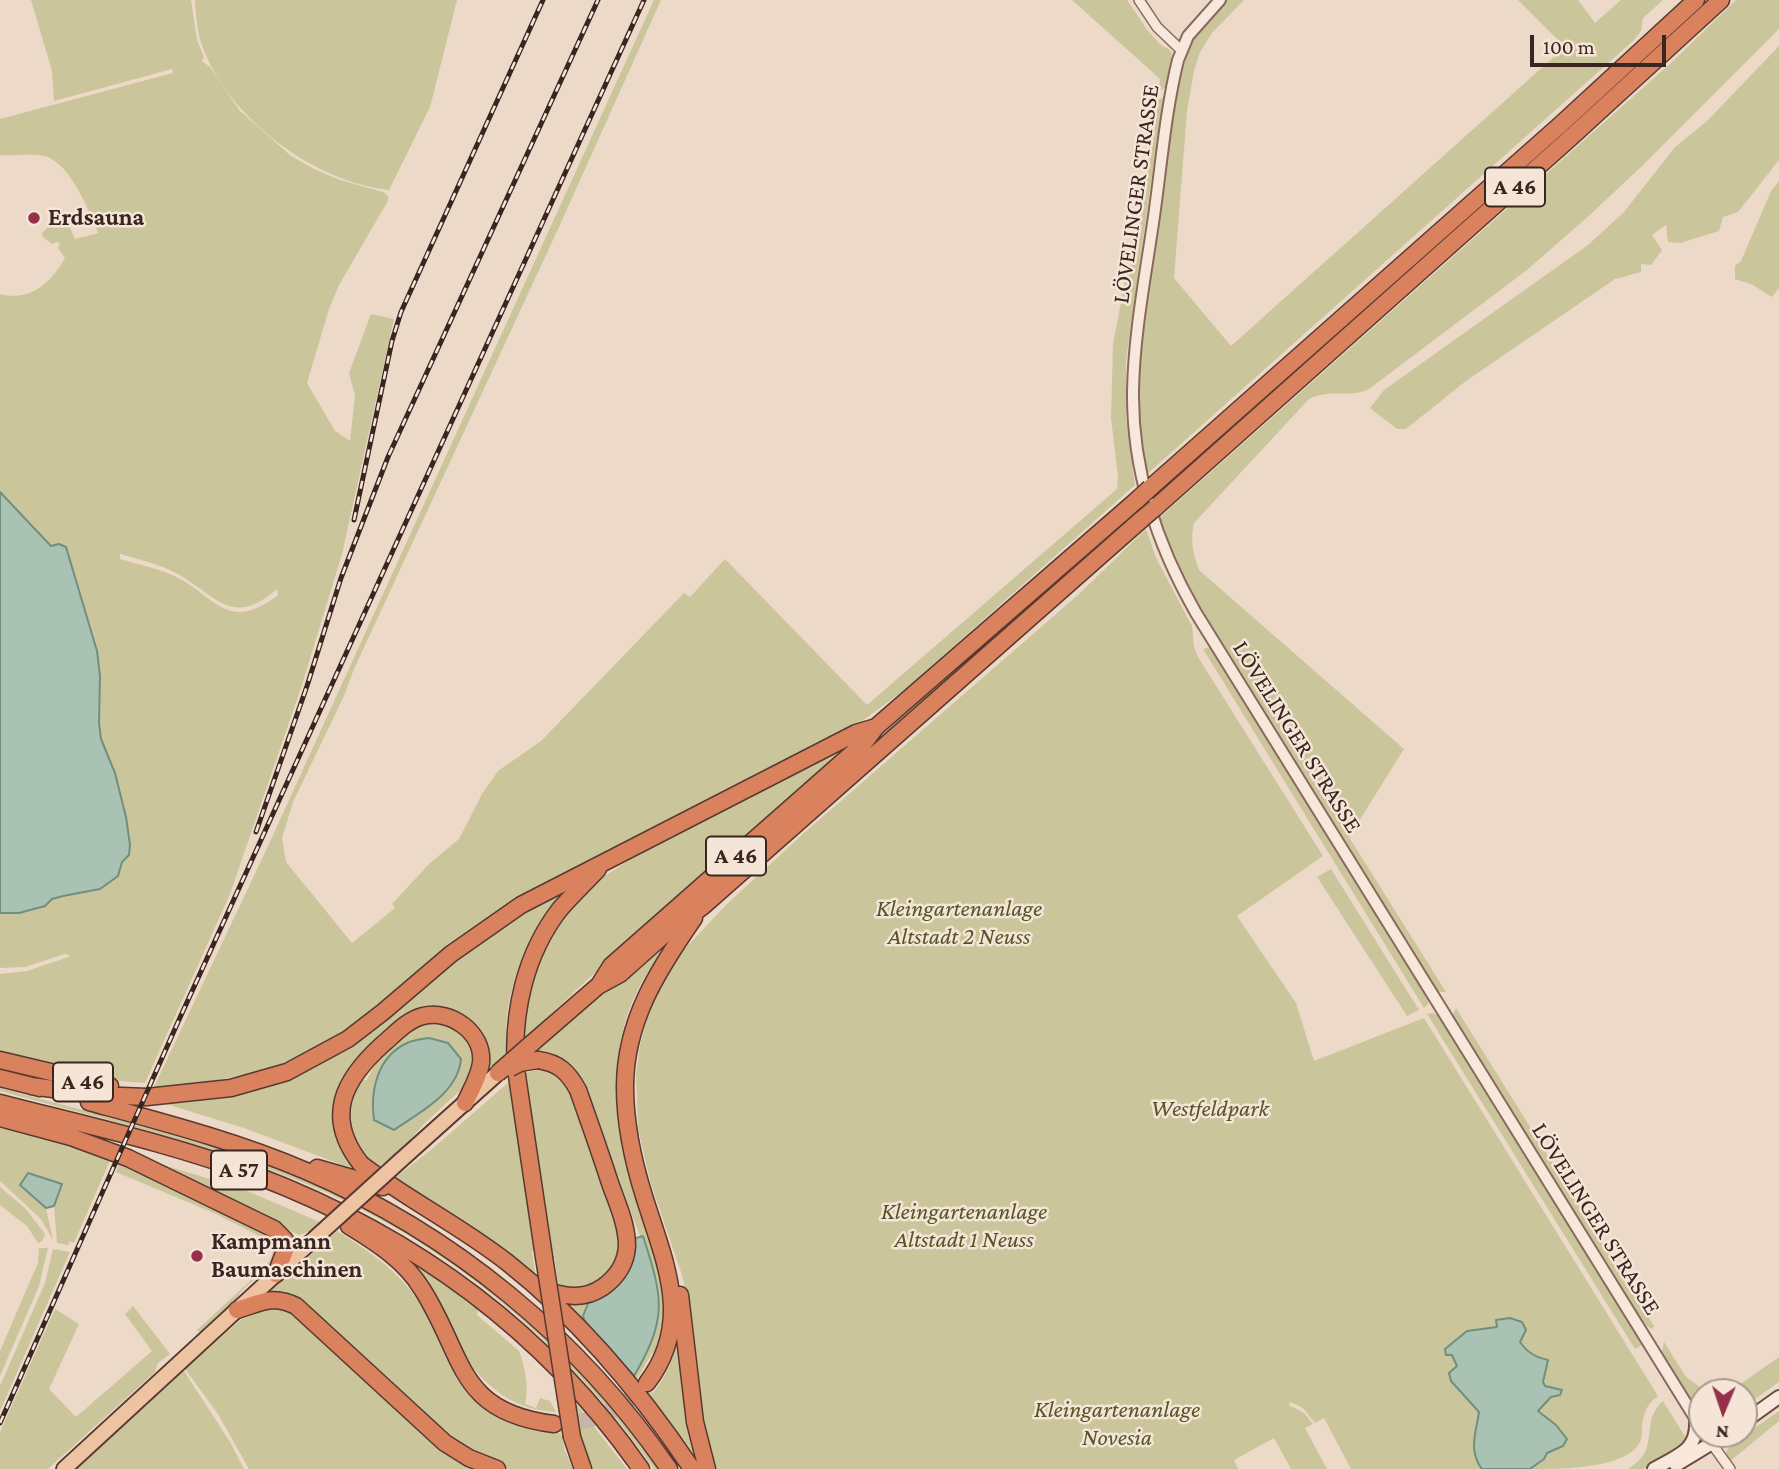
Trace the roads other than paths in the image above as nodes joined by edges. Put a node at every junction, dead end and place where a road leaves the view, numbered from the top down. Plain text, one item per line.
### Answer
1 (1139, 0) edge
2 (1220, 0) edge
3 (1696, 0) edge
4 (1721, 0) edge
5 (1181, 50) junction
6 (876, 727) junction
7 (602, 865) junction
8 (702, 906) junction
9 (598, 986) junction
10 (0, 1060) edge
11 (498, 1073) junction
12 (0, 1078) edge
13 (31, 1086) junction
14 (168, 1094) junction
15 (465, 1103) junction
16 (0, 1105) edge
17 (0, 1118) edge
18 (288, 1164) junction
19 (405, 1195) junction
20 (667, 1264) junction
21 (276, 1274) junction
22 (536, 1287) junction
23 (237, 1310) junction
24 (647, 1383) tunnel mouth
25 (1779, 1396) edge
26 (1758, 1402) edge
27 (1688, 1405) edge
28 (1758, 1412) edge
29 (554, 1424) tunnel mouth
30 (1689, 1448) edge
31 (1697, 1448) edge
32 (1715, 1448) edge
33 (64, 1469) edge
34 (497, 1469) edge
35 (583, 1469) edge
36 (642, 1469) edge
37 (670, 1469) edge
38 (692, 1469) edge
39 (707, 1469) edge
40 (1654, 1469) edge
41 (1670, 1469) edge
42 (1730, 1469) edge

1 - 5 street
2 - 5 street, LÖVELINGER STRASSE
3 - 6 highway, A 46, bridge
4 - 8 highway, A 46, bridge
5 - 27 street, LÖVELINGER STRASSE
6 - 7 highway
6 - 9 highway, A 46
7 - 14 highway, A 46
7 - 35 highway, bridge
8 - 9 highway
8 - 20 highway, A 46
9 - 11 highway, A 46, bridge
10 - 14 highway, A 46
11 - 15 main road, A 46
11 - 22 highway, bridge
12 - 13 highway, A 57
13 - 14 highway, A 46
13 - 18 highway, A 57
15 - 19 highway
15 - 21 main road, bridge
16 - 29 highway, A 46
16 - 36 highway, A 57
17 - 21 highway
18 - 19 highway
18 - 37 highway, A 57
19 - 22 highway
20 - 24 highway, A 46
20 - 39 highway
21 - 23 main road
22 - 38 highway
23 - 33 main road
23 - 34 highway
25 - 26 main road
25 - 28 main road
30 - 40 main road
31 - 41 main road
32 - 42 street

